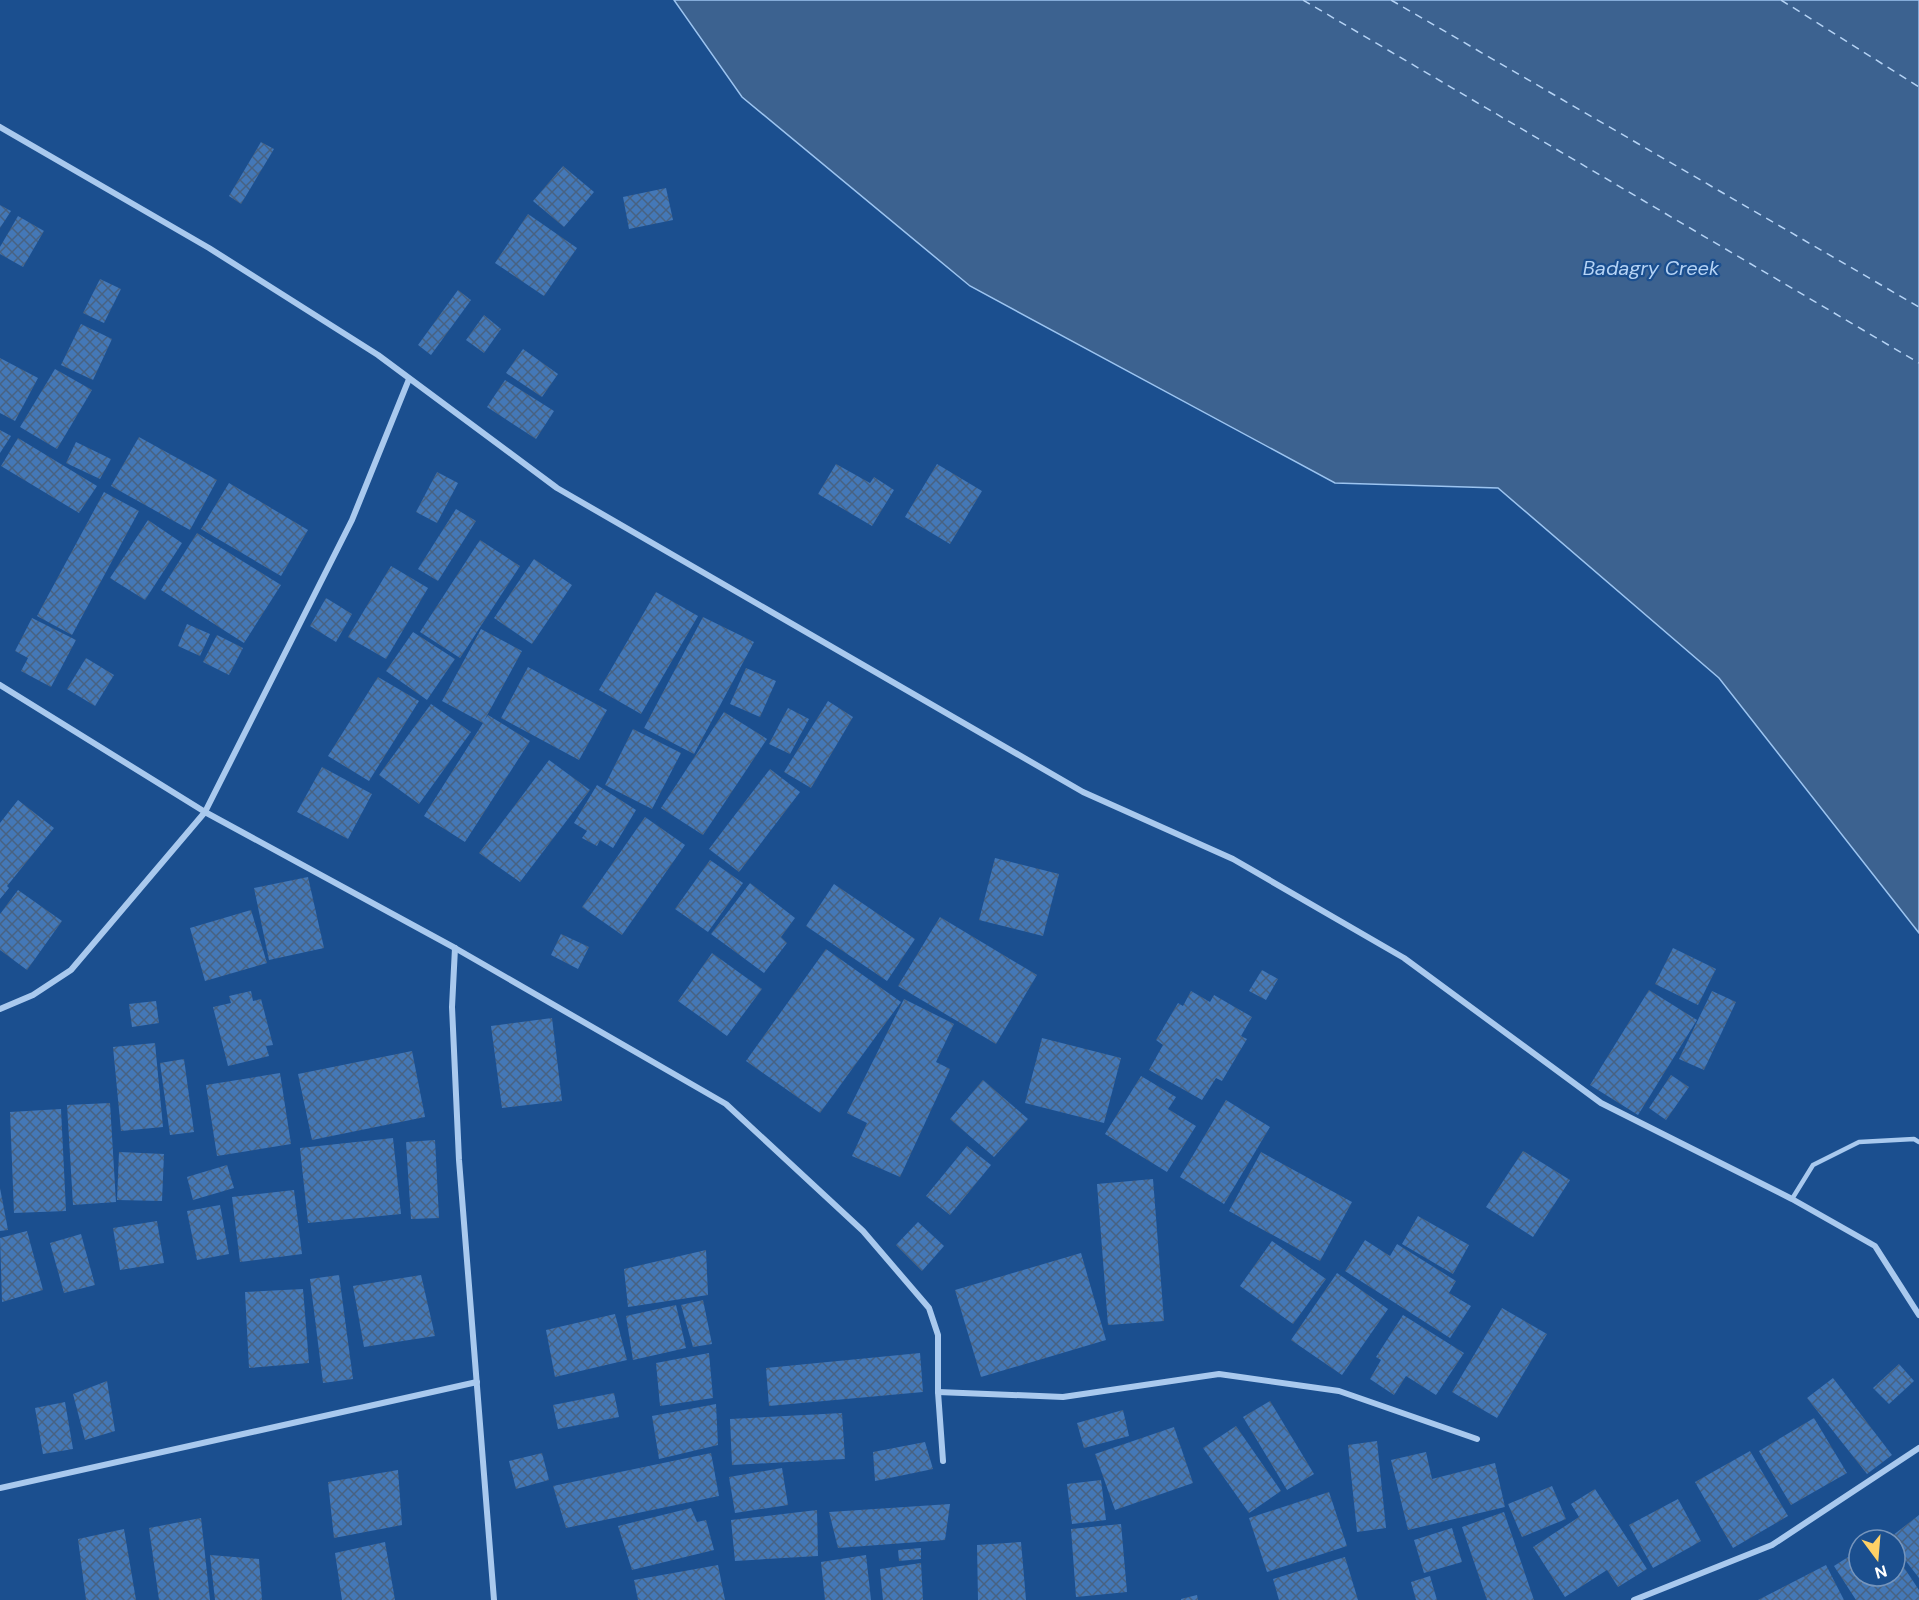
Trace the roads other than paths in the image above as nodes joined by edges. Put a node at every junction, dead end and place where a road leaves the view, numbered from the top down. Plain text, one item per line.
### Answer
1 (0, 127) edge
2 (409, 379) junction
3 (0, 685) edge
4 (205, 812) junction
5 (455, 948) junction
6 (0, 1009) edge
7 (1919, 1142) edge
8 (1792, 1199) junction
9 (1919, 1315) edge
10 (477, 1382) junction
11 (938, 1392) junction
12 (1477, 1439) dead end
13 (1919, 1448) edge
14 (943, 1461) dead end
15 (0, 1488) edge
16 (494, 1600) edge
17 (1634, 1600) edge

1 - 2 street
2 - 4 street
2 - 8 street
3 - 4 street
4 - 5 street
4 - 6 street
5 - 10 street
5 - 11 street
7 - 8 lane
8 - 9 street
10 - 15 street
10 - 16 street
11 - 12 street
11 - 14 street
13 - 17 street

